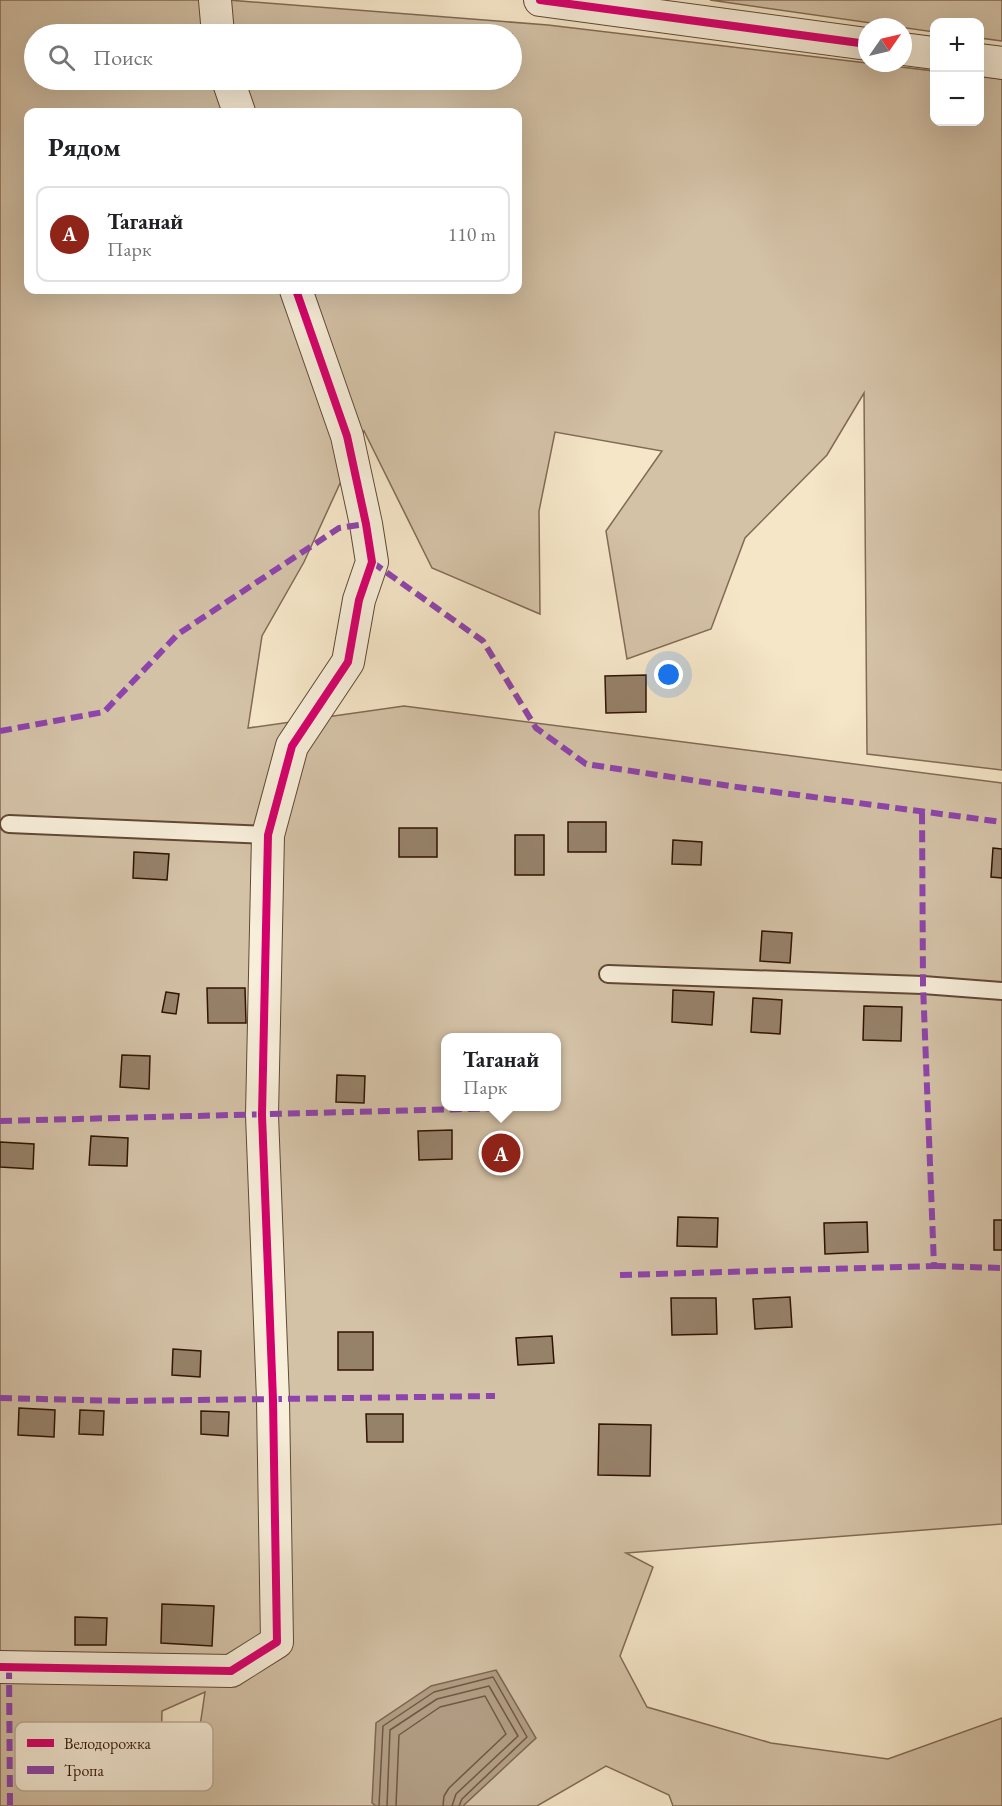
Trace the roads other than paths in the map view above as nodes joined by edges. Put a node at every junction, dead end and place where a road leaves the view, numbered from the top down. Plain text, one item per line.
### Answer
1 (215, 0) edge
2 (540, 0) edge
3 (217, 24) edge
4 (858, 43) edge
5 (912, 50) edge
6 (930, 53) edge
7 (984, 61) edge
8 (1002, 63) edge
9 (231, 90) edge
10 (238, 108) edge
11 (297, 294) edge
12 (9, 824) dead end
13 (268, 836) junction
14 (608, 974) dead end
15 (1002, 991) edge
16 (0, 1667) edge

1 - 3 street
2 - 4 street
5 - 6 street
7 - 8 street
9 - 10 street
11 - 13 street
12 - 13 lane
13 - 16 street
14 - 15 lane

